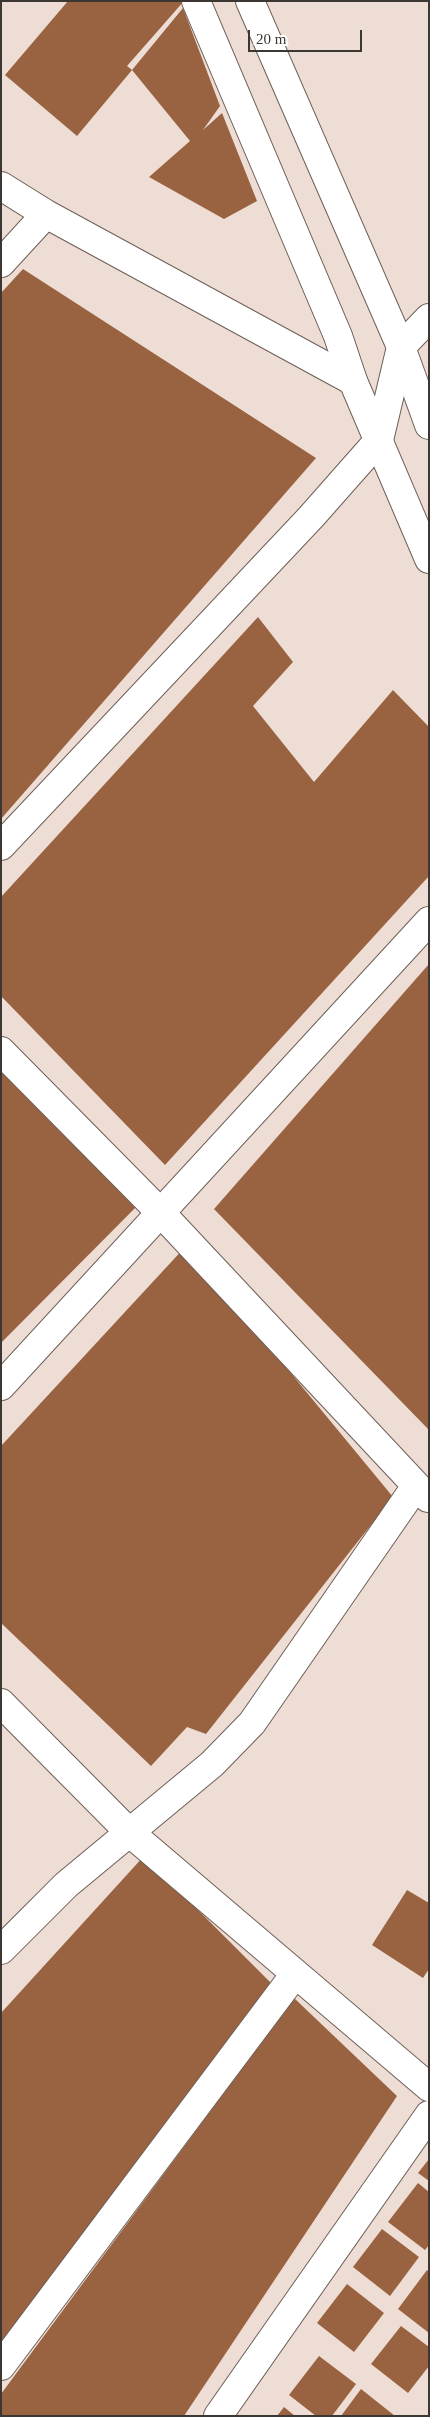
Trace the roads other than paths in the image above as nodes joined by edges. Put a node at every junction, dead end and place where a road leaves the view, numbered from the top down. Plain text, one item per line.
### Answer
1 (196, 1) edge
2 (250, 1) edge
3 (1, 186) edge
4 (46, 214) junction
5 (1, 264) edge
6 (429, 318) edge
7 (401, 347) junction
8 (352, 381) junction
9 (429, 425) edge
10 (379, 440) junction
11 (429, 559) edge
12 (1, 846) edge
13 (429, 921) edge
14 (1, 1051) edge
15 (161, 1213) junction
16 (1, 1386) edge
17 (422, 1493) edge
18 (1, 1703) edge
19 (129, 1832) junction
20 (1, 1950) edge
21 (295, 1974) junction
22 (429, 2087) edge
23 (429, 2115) edge
24 (1, 2366) edge
25 (218, 2416) edge

1 - 8 street
2 - 7 street
3 - 4 street
4 - 5 street
4 - 8 street
6 - 7 street
7 - 9 street
7 - 10 street
8 - 10 street
10 - 11 street
10 - 12 street
13 - 15 street
14 - 15 street
15 - 16 street
15 - 17 street
17 - 19 street
18 - 19 street
19 - 20 street
19 - 21 street
21 - 22 street
21 - 24 street
23 - 25 street

